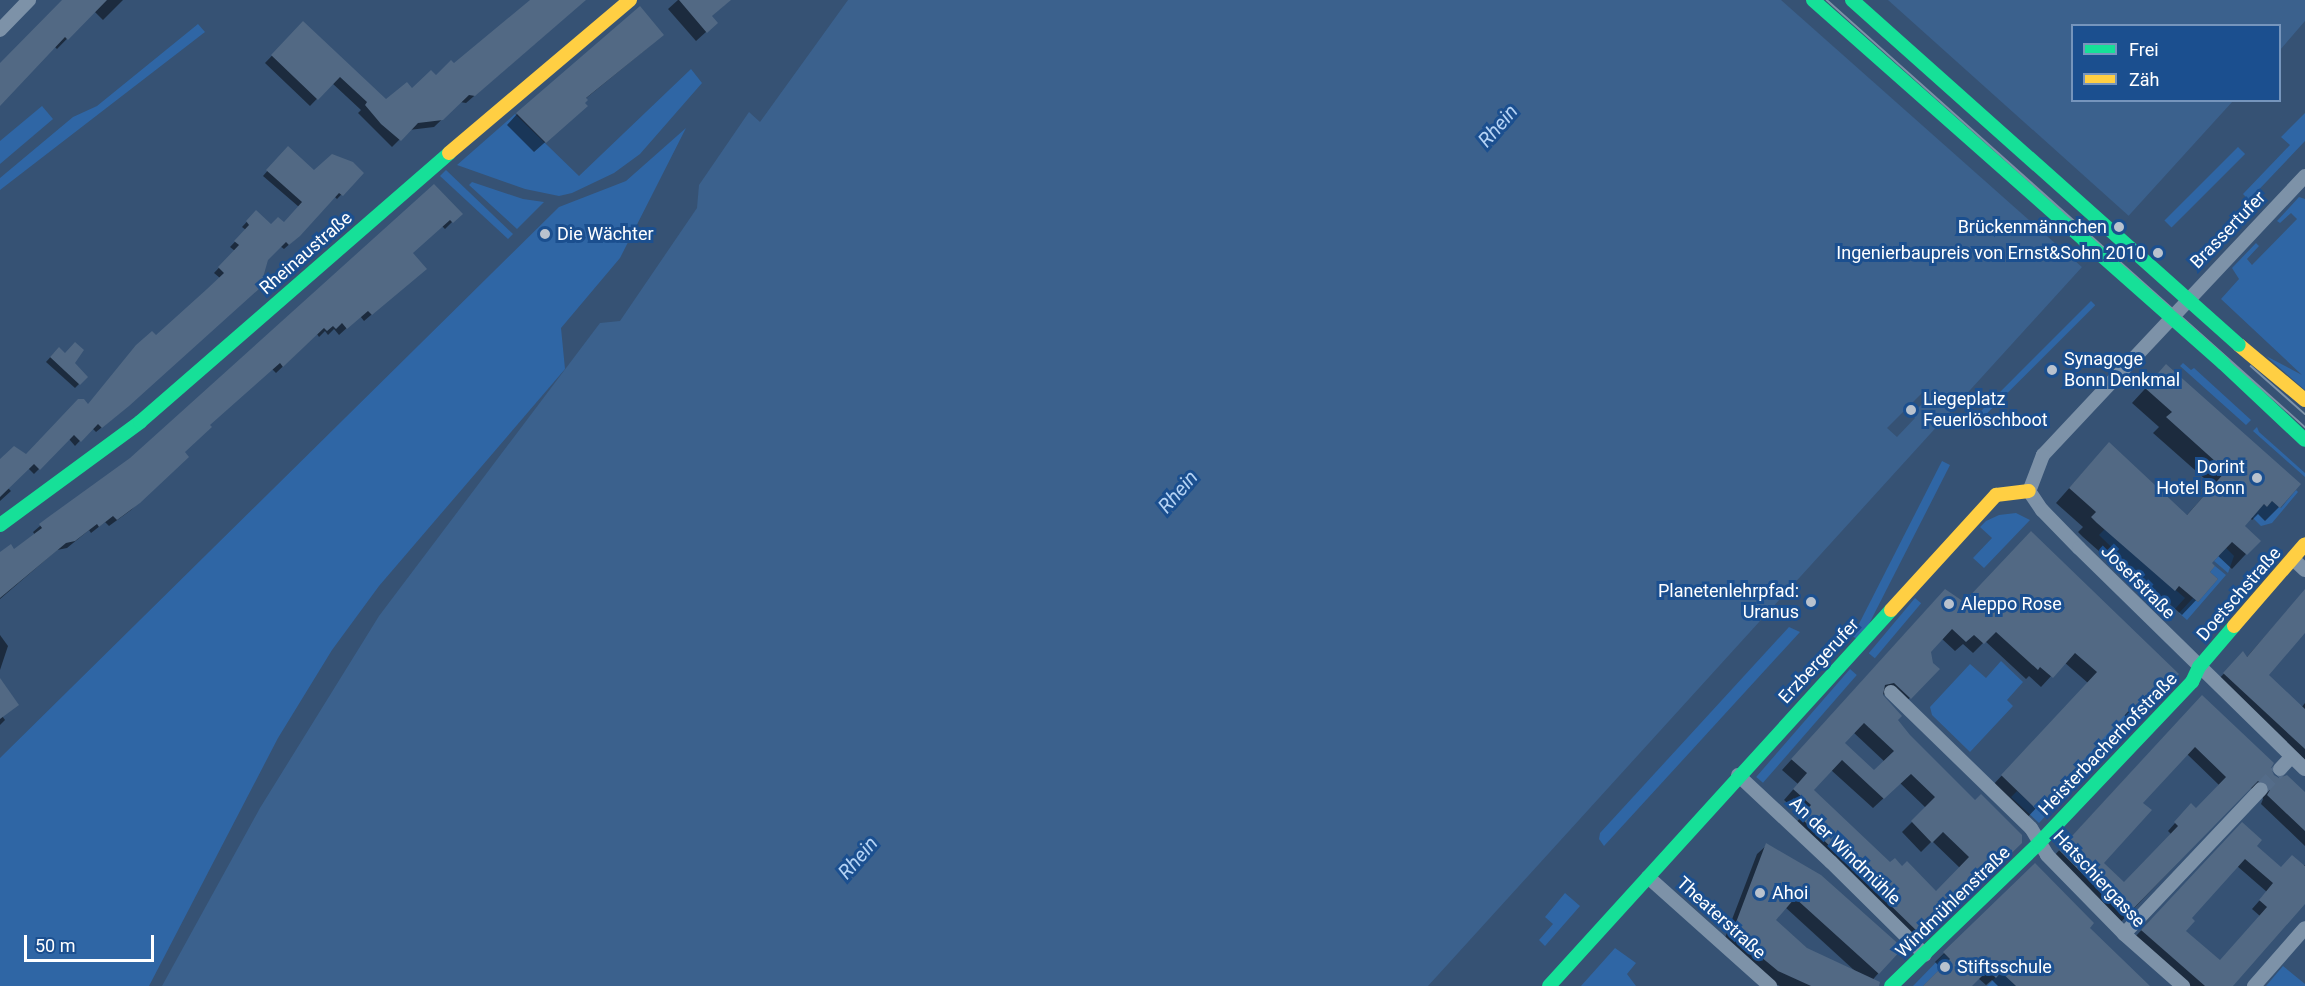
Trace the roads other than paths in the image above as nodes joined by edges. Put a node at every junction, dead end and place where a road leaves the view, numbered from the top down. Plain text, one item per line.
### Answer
1 (29, 0) edge
2 (630, 0) edge
3 (1813, 0) edge
4 (1852, 0) edge
5 (0, 30) edge
6 (2305, 176) edge
7 (2305, 400) edge
8 (2305, 440) edge
9 (2029, 491) junction
10 (0, 525) edge
11 (2305, 544) edge
12 (2293, 559) junction
13 (2305, 570) edge
14 (2199, 667) junction
15 (1891, 692) dead end
16 (2291, 757) junction
17 (2280, 769) tunnel mouth
18 (2305, 769) edge
19 (1738, 776) junction
20 (2261, 789) tunnel mouth
21 (2039, 843) junction
22 (1648, 876) junction
23 (2305, 928) edge
24 (2124, 934) junction
25 (1925, 955) junction
26 (1549, 986) edge
27 (1770, 986) edge
28 (1891, 986) edge
29 (2184, 986) edge
30 (2254, 986) edge

1 - 5 street
2 - 10 street, Rheinaustraße
3 - 8 street, bridge
4 - 7 street, bridge
6 - 9 street, Brassertufer
9 - 14 street, Josefstraße
9 - 19 street, Erzbergerufer
11 - 12 street, Doetschstraße
12 - 13 street
12 - 14 street, Doetschstraße
14 - 16 street, Josefstraße
14 - 21 street, Heisterbacherhofstraße
15 - 21 street, Hatschiergasse
16 - 17 street
16 - 18 street, Josefstraße
19 - 22 street, Erzbergerufer
19 - 25 street, An der Windmühle
20 - 24 street
21 - 24 street, Hatschiergasse
21 - 25 street, Windmühlenstraße
22 - 26 street, Erzbergerufer
22 - 27 street, Theaterstraße
23 - 30 street
24 - 29 street, Hatschiergasse
25 - 28 street, Windmühlenstraße

